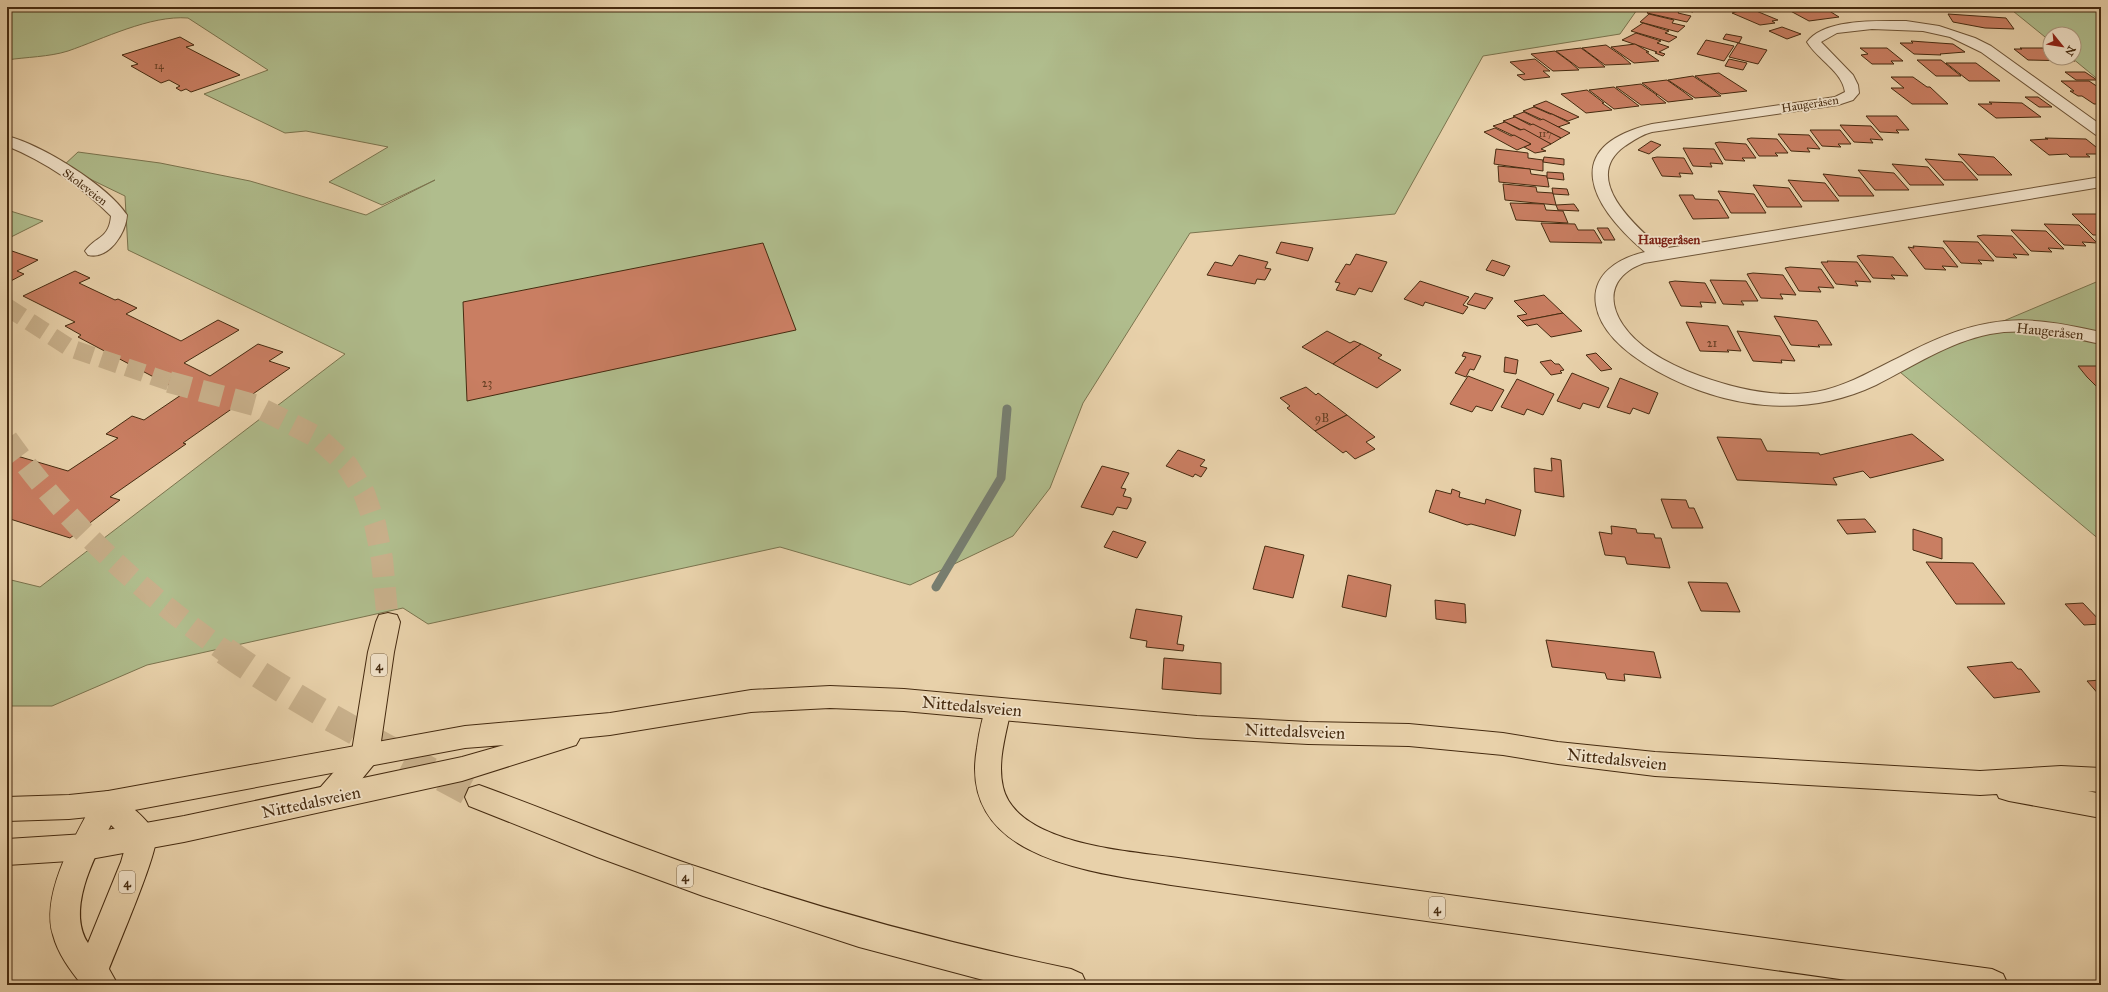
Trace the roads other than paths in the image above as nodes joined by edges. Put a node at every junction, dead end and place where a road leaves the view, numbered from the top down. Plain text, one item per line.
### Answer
1 (2101, 132) edge
2 (7, 141) edge
3 (2101, 182) edge
4 (94, 251) dead end
5 (1658, 255) junction
6 (2101, 338) edge
7 (388, 622) tunnel mouth
8 (998, 709) junction
9 (610, 724) junction
10 (365, 755) junction
11 (2101, 780) edge
12 (1980, 783) junction
13 (479, 797) tunnel mouth
14 (329, 798) junction
15 (108, 803) junction
16 (2101, 806) edge
17 (7, 810) edge
18 (142, 837) junction
19 (86, 847) junction
20 (7, 852) edge
21 (97, 978) edge
22 (1071, 985) edge
23 (1992, 985) edge

1 - 5 street, Haugeråsen
2 - 4 street, Skoleveien
3 - 5 street, Haugeråsen
5 - 6 street, Haugeråsen
7 - 10 main road, 4
8 - 9 main road, Nittedalsveien
8 - 12 main road, Nittedalsveien
8 - 23 main road, 4
9 - 10 main road, Nittedalsveien
9 - 14 main road, Nittedalsveien
10 - 14 main road
10 - 15 main road, Nittedalsveien
11 - 12 main road, Nittedalsveien
12 - 16 main road, Nittedalsveien
13 - 22 main road, 4
14 - 18 main road, Nittedalsveien
15 - 17 main road, Nittedalsveien
15 - 18 main road
15 - 19 main road, 4
18 - 19 main road, Nittedalsveien
18 - 21 main road, 4
19 - 20 main road, Nittedalsveien
19 - 21 main road, 4

